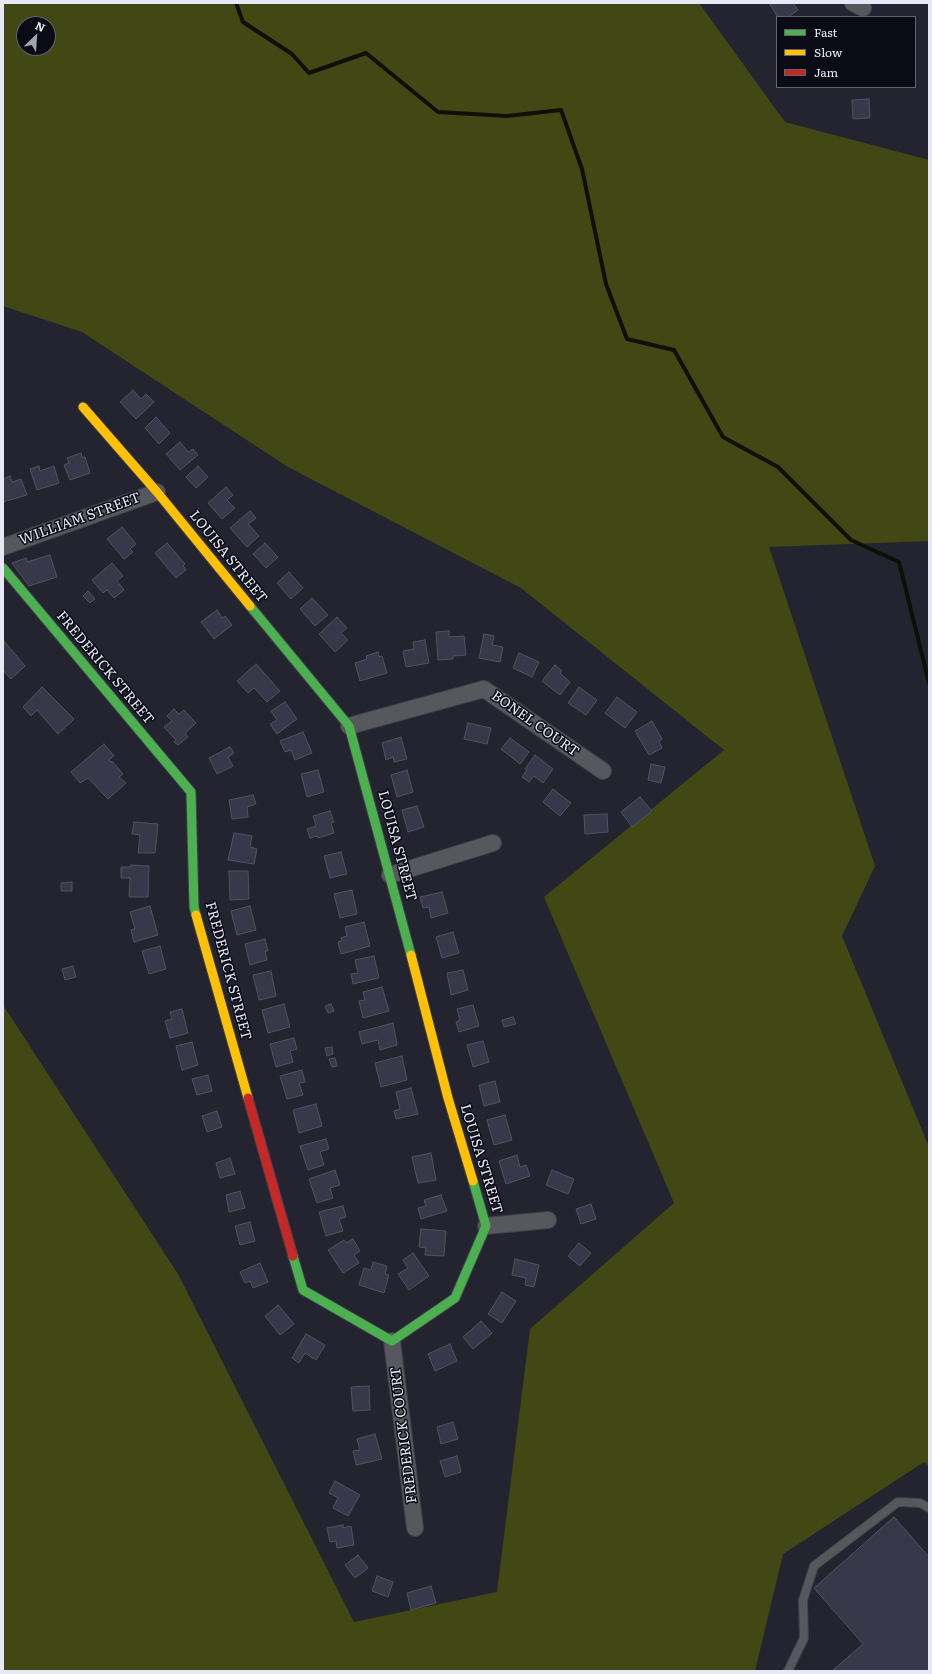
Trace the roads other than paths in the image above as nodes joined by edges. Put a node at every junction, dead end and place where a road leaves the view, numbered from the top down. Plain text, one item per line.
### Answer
1 (83, 407) dead end
2 (156, 492) junction
3 (3, 547) edge
4 (3, 568) edge
5 (349, 726) junction
6 (603, 771) dead end
7 (493, 843) dead end
8 (390, 875) junction
9 (548, 1220) dead end
10 (486, 1226) junction
11 (392, 1341) junction
12 (929, 1508) edge
13 (415, 1528) dead end
14 (788, 1671) edge

1 - 2 street, LOUISA STREET
2 - 3 street, WILLIAM STREET
2 - 5 street, LOUISA STREET
4 - 11 street, FREDERICK STREET
5 - 6 street, BONEL COURT
5 - 8 street, LOUISA STREET
7 - 8 street
8 - 10 street, LOUISA STREET
9 - 10 street
10 - 11 street, LOUISA STREET
11 - 13 street, FREDERICK COURT
12 - 14 lane

